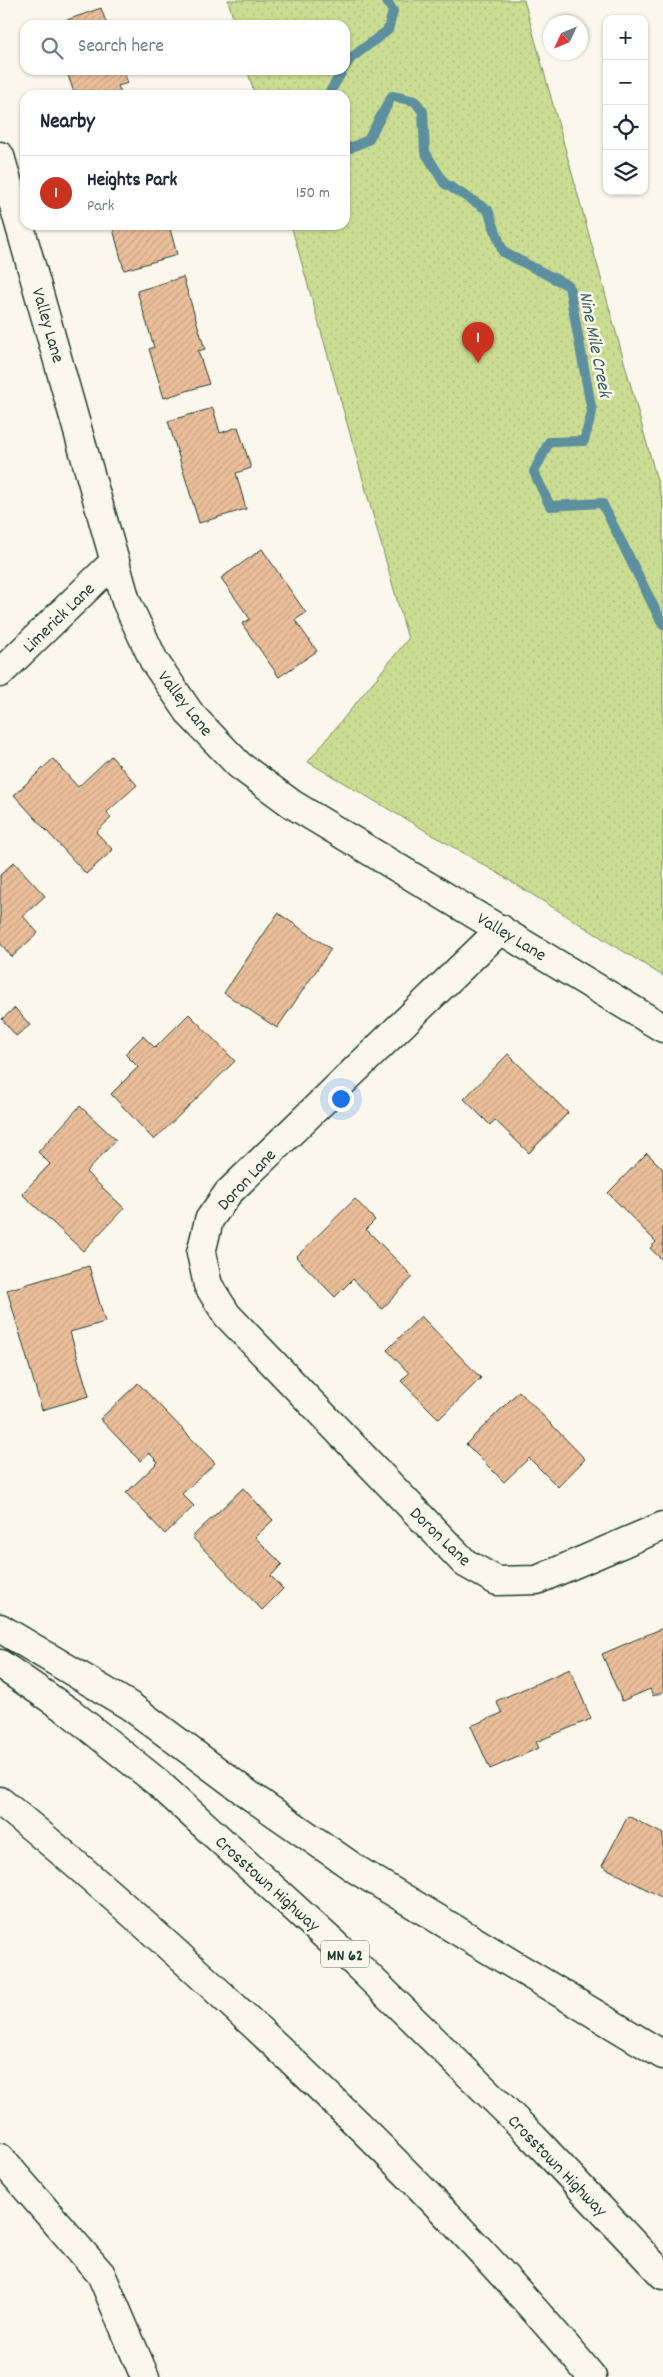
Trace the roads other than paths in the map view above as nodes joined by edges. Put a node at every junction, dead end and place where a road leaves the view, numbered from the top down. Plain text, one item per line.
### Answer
1 (0, 156) edge
2 (20, 226) edge
3 (21, 230) edge
4 (115, 561) junction
5 (0, 674) edge
6 (501, 929) junction
7 (663, 1028) edge
8 (663, 1526) edge
9 (0, 1628) edge
10 (0, 1664) edge
11 (0, 1801) edge
12 (663, 2055) edge
13 (0, 2158) edge
14 (444, 2213) junction
15 (663, 2275) edge
16 (145, 2377) edge
17 (572, 2377) edge
18 (592, 2377) edge

1 - 2 main road, Valley Lane
3 - 4 main road, Valley Lane
4 - 5 main road, Limerick Lane
4 - 6 main road, Valley Lane
6 - 7 main road, Valley Lane
6 - 8 main road, Doron Lane
9 - 12 main road
10 - 15 main road, Crosstown Highway / MN 62
11 - 14 main road
13 - 16 main road
14 - 17 main road
14 - 18 main road

